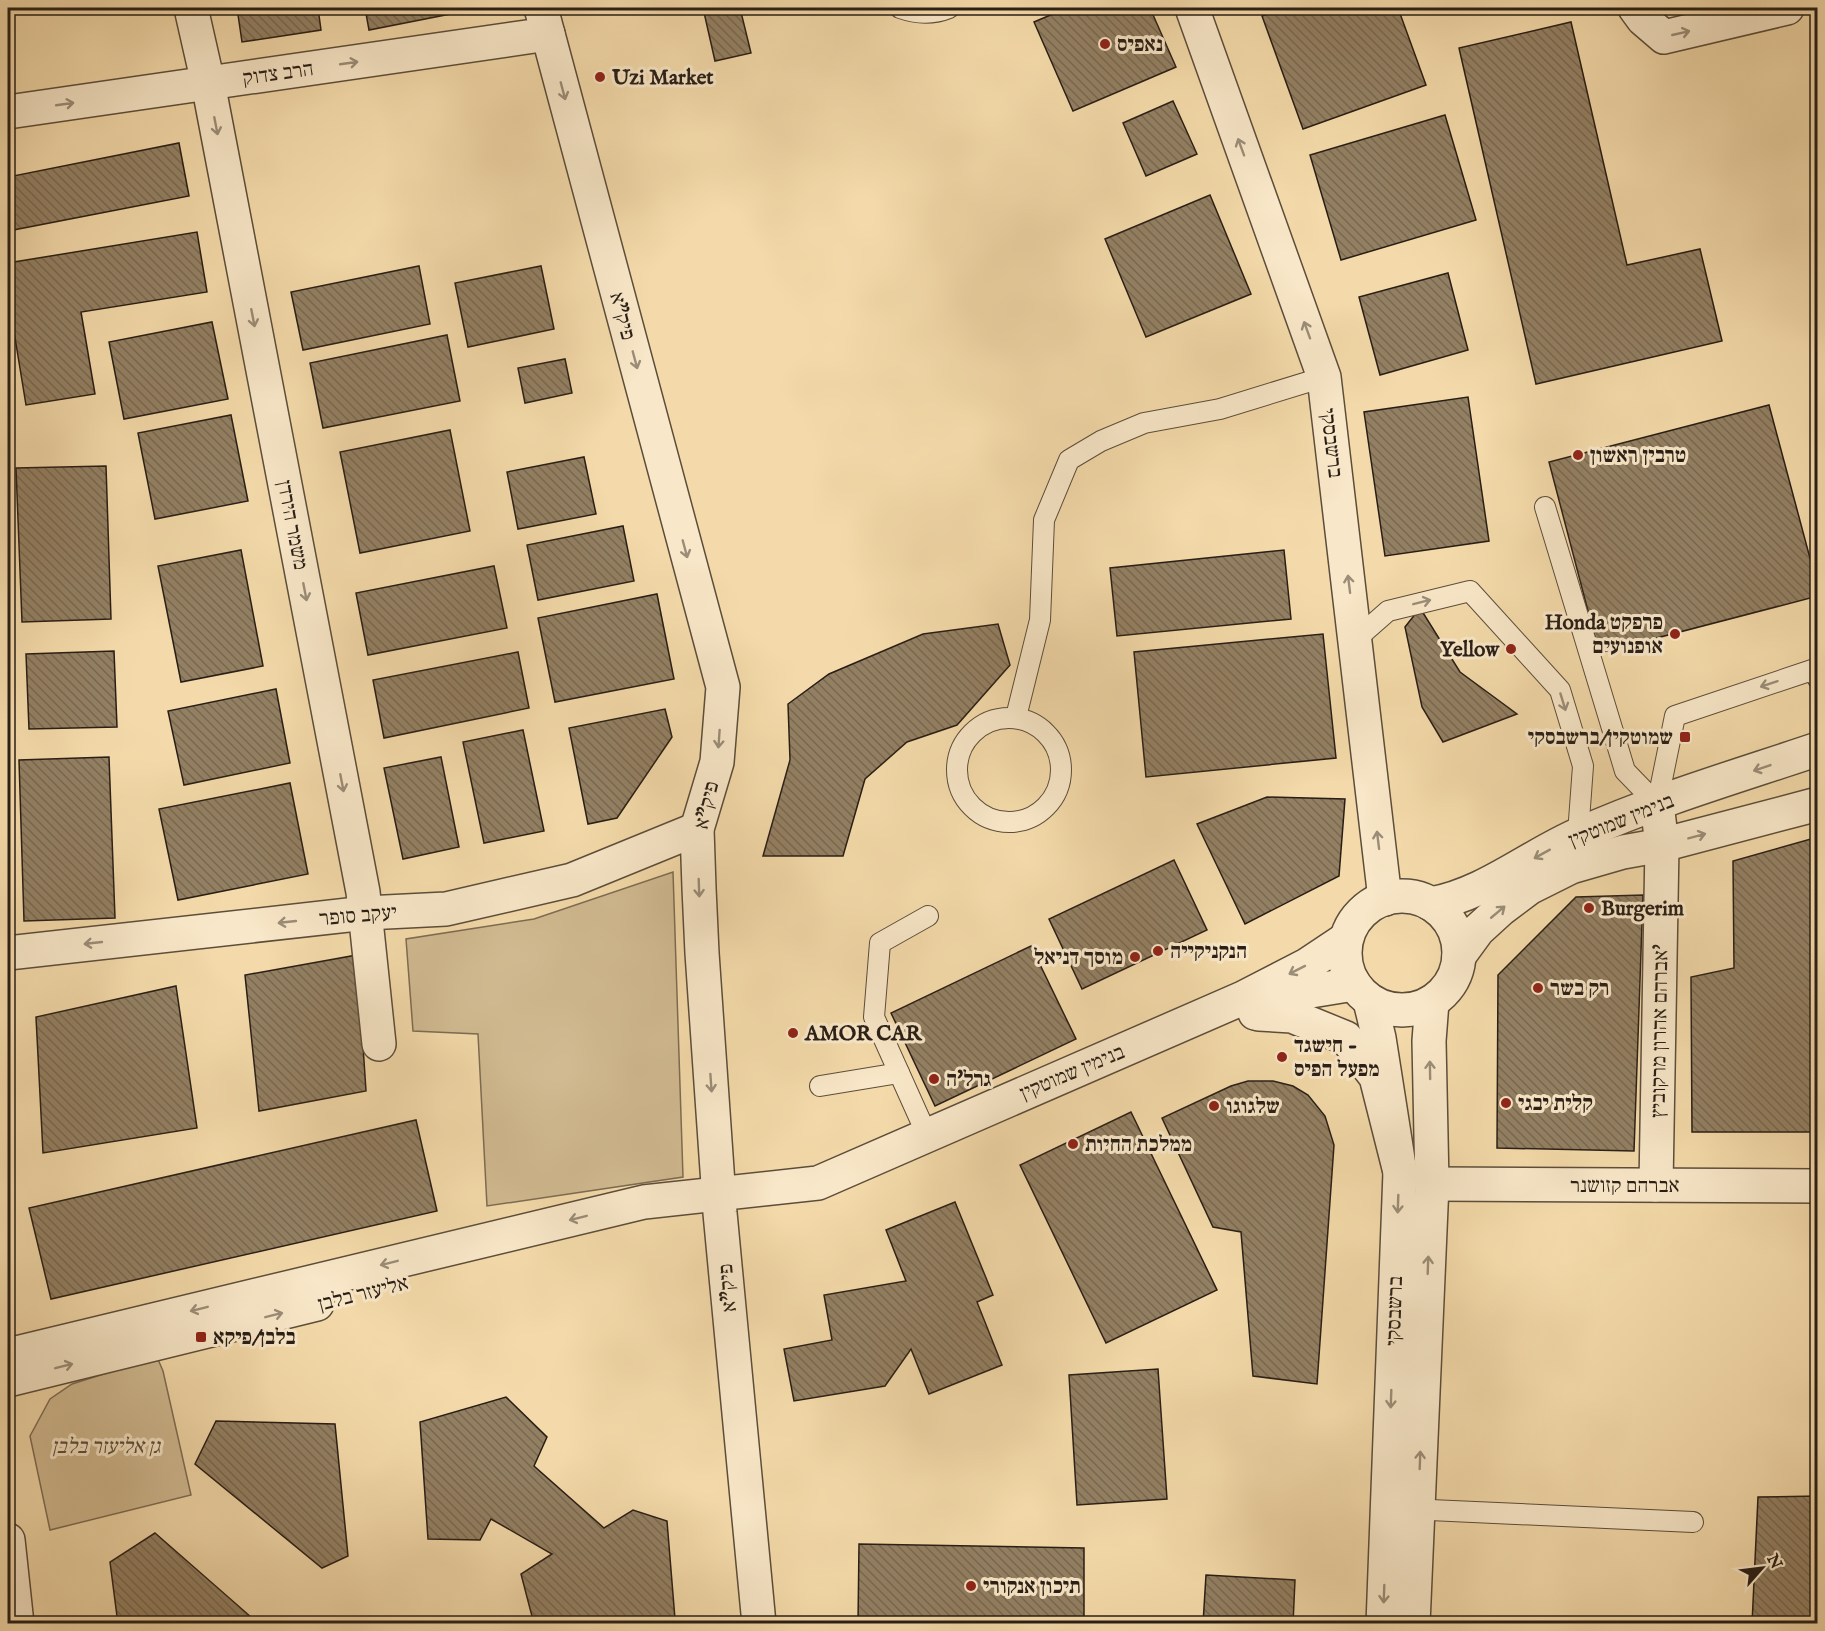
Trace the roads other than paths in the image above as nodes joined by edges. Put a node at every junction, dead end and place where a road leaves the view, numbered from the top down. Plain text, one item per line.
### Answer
1 (191, 8) edge
2 (900, 8) edge
3 (949, 8) edge
4 (1191, 8) edge
5 (1635, 8) edge
6 (1787, 8) edge
7 (544, 21) edge
8 (208, 83) junction
9 (8, 112) edge
10 (1324, 376) junction
11 (1545, 507) dead end
12 (1355, 640) junction
13 (1818, 679) edge
14 (1016, 717) junction
15 (1818, 749) edge
16 (1657, 804) junction
17 (1818, 804) edge
18 (697, 830) junction
19 (1578, 834) junction
20 (1662, 845) junction
21 (1385, 898) junction
22 (1431, 904) junction
23 (366, 913) junction
24 (928, 916) dead end
25 (1346, 939) junction
26 (8, 953) edge
27 (1460, 956) junction
28 (1362, 993) junction
29 (1432, 1002) junction
30 (1254, 1014) junction
31 (379, 1044) dead end
32 (899, 1073) junction
33 (820, 1086) dead end
34 (927, 1135) junction
35 (1400, 1172) junction
36 (1432, 1184) junction
37 (1656, 1185) junction
38 (1818, 1186) edge
39 (719, 1203) junction
40 (8, 1355) edge
41 (8, 1380) edge
42 (1403, 1508) junction
43 (1693, 1522) dead end
44 (8, 1540) edge
45 (17, 1623) edge
46 (759, 1623) edge
47 (1383, 1623) edge
48 (1413, 1623) edge

1 - 8 street, משמר הירדן
2 - 3 lane
10 -> 4 street, ברשבסקי
5 -> 6 street
8 -> 7 street, הרב צדוק
7 -> 18 street, פיק"א
9 -> 8 street, הרב צדוק
8 -> 23 street, משמר הירדן
12 -> 10 street, ברשבסקי
10 - 14 lane
11 - 16 lane
12 -> 19 lane
21 -> 12 street, ברשבסקי
13 -> 16 lane
14 - 14 lane
15 -> 16 street, בנימין שמוטקין
16 - 19 street, בנימין שמוטקין
16 - 20 street, אברהם אהרון מרקוביץ'
20 -> 17 street, בנימין שמוטקין
18 - 23 street, יעקב סופר
18 -> 39 street, פיק"א
19 -> 22 street, בנימין שמוטקין
27 -> 20 street, בנימין שמוטקין
20 - 37 street, אברהם אהרון מרקוביץ'
21 - 22 street
21 - 25 street
22 - 27 street
23 -> 26 street, יעקב סופר
23 - 31 street, משמר הירדן
24 - 32 lane
25 - 28 street
25 -> 34 street, בנימין שמוטקין
27 - 29 street
28 - 29 street
28 - 30 street, בנימין שמוטקין
28 - 35 street, ברשבסקי
36 -> 29 street, ברשבסקי
30 - 35 street
30 - 39 street, בנימין שמוטקין
32 - 33 lane
32 - 34 lane
34 - 39 street, בנימין שמוטקין
35 -> 42 street, ברשבסקי
36 - 37 street, אברהם קזושנר
42 -> 36 street, ברשבסקי
37 - 38 street, אברהם קזושנר
39 -> 40 street, אליעזר בלבן
41 -> 39 street, אליעזר בלבן
39 - 46 street, פיק"א
42 - 43 lane
42 -> 47 street, ברשבסקי
42 - 48 street, ברשבסקי
44 - 45 street

